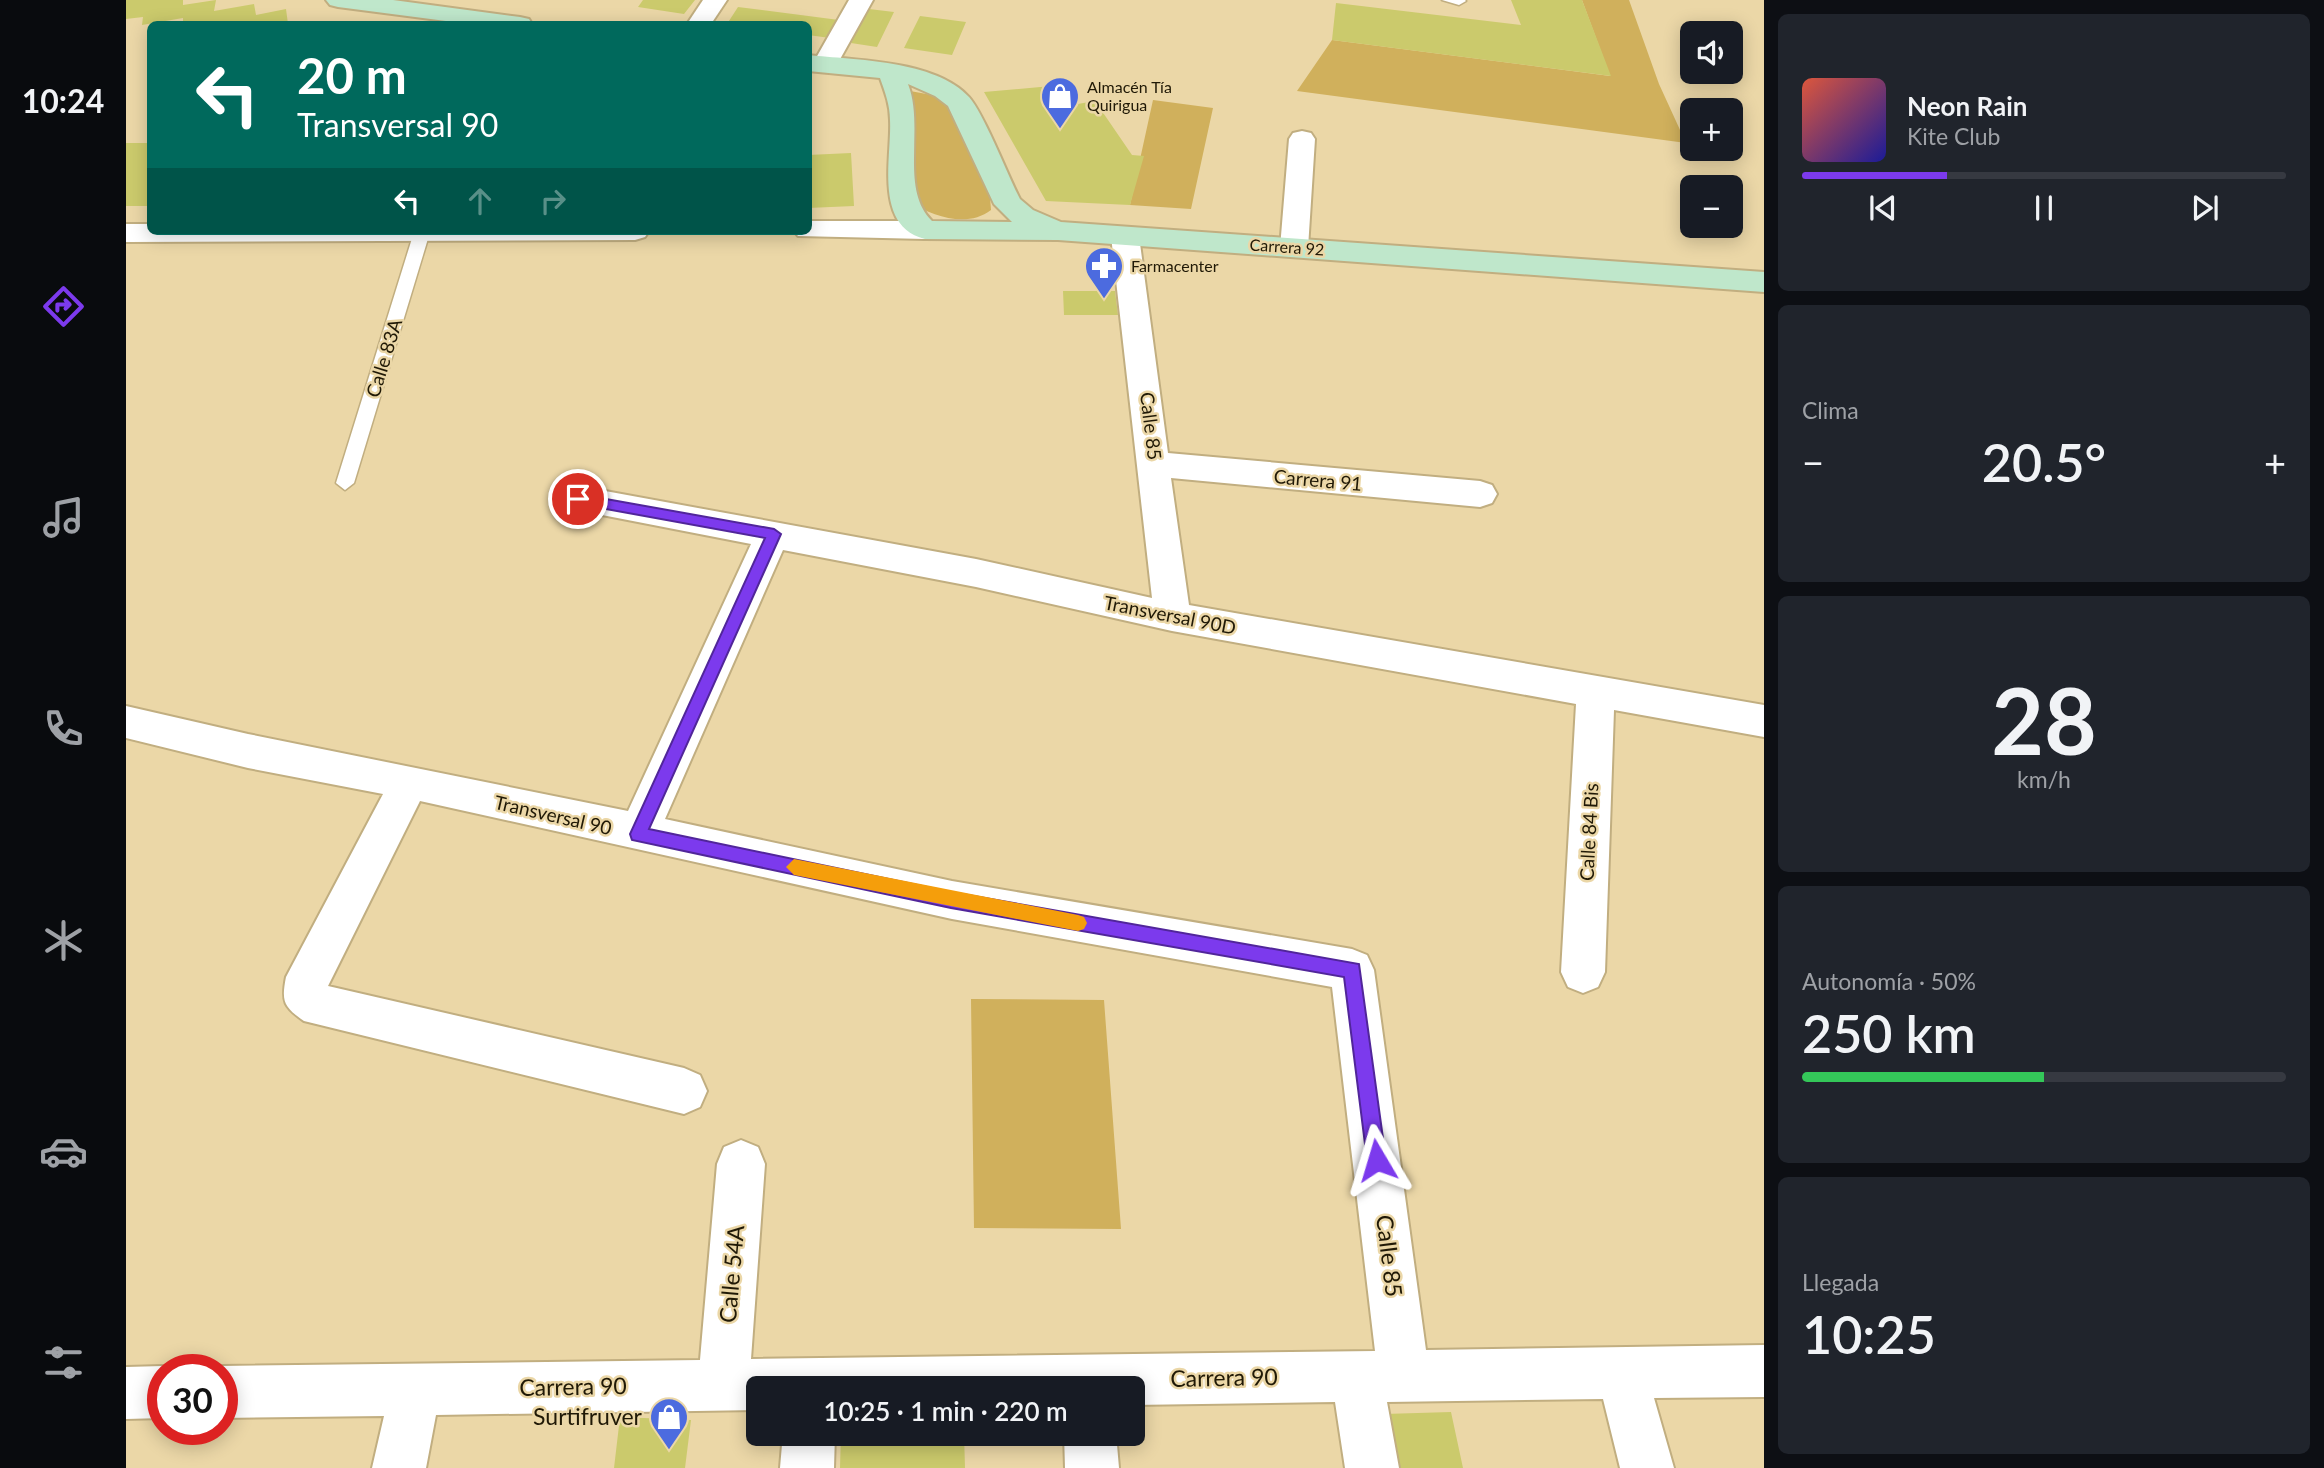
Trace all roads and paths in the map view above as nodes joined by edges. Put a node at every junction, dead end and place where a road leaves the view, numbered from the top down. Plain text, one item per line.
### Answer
1 (338, 0) edge
2 (715, 0) edge
3 (861, 0) edge
4 (497, 21) edge
5 (701, 21) edge
6 (817, 64) edge
7 (891, 73) junction
8 (1302, 139) dead end
9 (812, 230) edge
10 (925, 230) junction
11 (1058, 231) junction
12 (126, 233) edge
13 (147, 233) edge
14 (421, 235) edge
15 (1125, 236) junction
16 (1294, 248) junction
17 (1764, 282) edge
18 (1156, 464) junction
19 (345, 483) dead end
20 (1480, 494) dead end
21 (578, 499) dead end
22 (774, 534) junction
23 (1172, 617) junction
24 (1596, 691) junction
25 (126, 722) edge
26 (1764, 722) edge
27 (410, 782) junction
28 (638, 834) junction
29 (1352, 970) joint
30 (1583, 972) dead end
31 (684, 1091) dead end
32 (741, 1164) dead end
33 (1764, 1371) edge
34 (1622, 1373) junction
35 (1381, 1376) junction
36 (1145, 1382) edge
37 (723, 1385) junction
38 (415, 1389) junction
39 (746, 1389) edge
40 (147, 1392) edge
41 (238, 1392) edge
42 (126, 1393) edge
43 (808, 1446) edge
44 (1091, 1446) edge
45 (399, 1468) edge
46 (807, 1468) edge
47 (1092, 1468) edge
48 (1372, 1468) edge
49 (1647, 1468) edge

1 - 4 main road
2 - 5 street
3 - 6 street
6 - 7 main road
7 - 10 main road
7 - 11 main road
8 - 16 street
9 - 10 street, Carrera 92
10 - 11 main road, Carrera 92
11 - 15 main road, Carrera 92
12 - 13 street
14 - 19 lane, Calle 83A
15 - 16 main road, Carrera 92
15 - 18 street, Calle 85
16 - 17 main road, Carrera 92
18 - 20 street, Carrera 91
18 - 23 street, Calle 85
21 - 22 street, Transversal 90D
22 - 23 street, Transversal 90D
22 - 28 street
23 - 24 street, Transversal 90D
24 - 26 street, Transversal 90D
24 - 30 street, Calle 84 Bis
25 - 27 street, Transversal 90
27 - 28 street, Transversal 90
27 - 31 street
28 - 29 street, Transversal 90
29 - 35 street, Calle 85
32 - 37 street, Calle 54A
33 - 34 street, Carrera 90
34 - 35 street, Carrera 90
34 - 49 street
35 - 36 street, Carrera 90
35 - 48 street, Calle 85
37 - 38 street, Carrera 90
37 - 39 street, Carrera 90
38 - 41 street, Carrera 90
38 - 45 street
40 - 42 street
43 - 46 street
44 - 47 street

